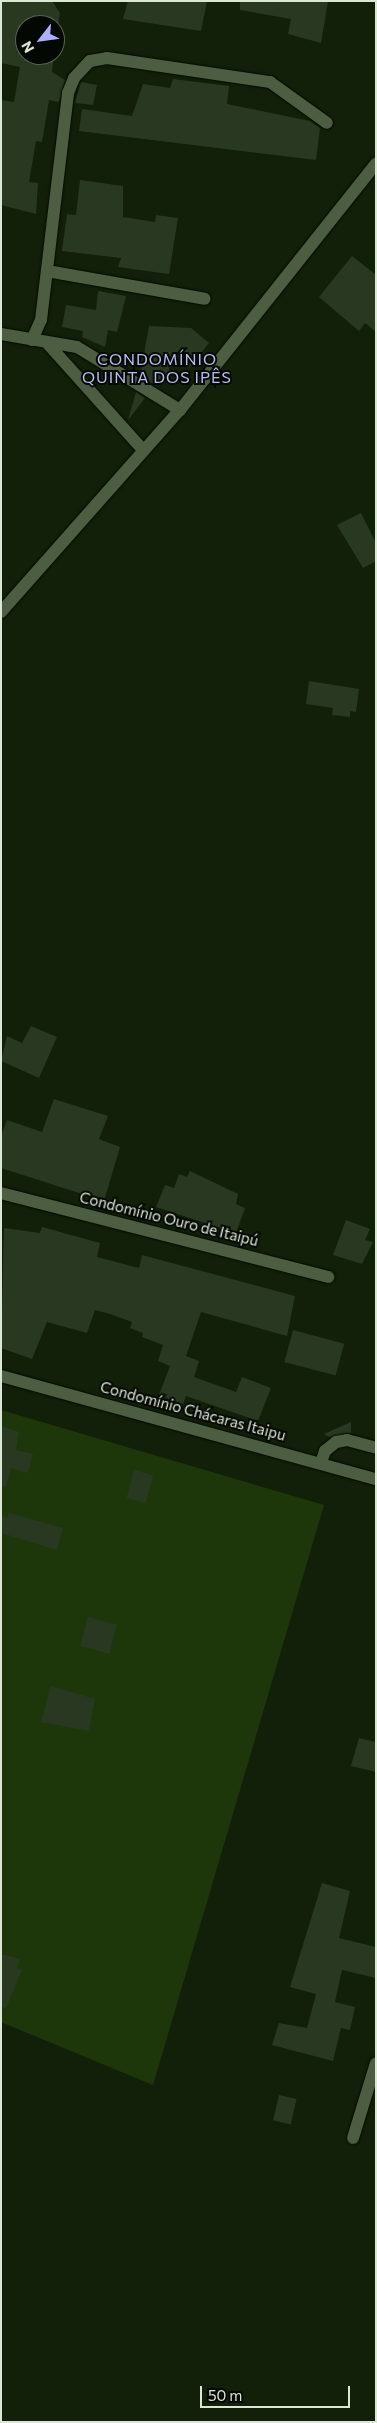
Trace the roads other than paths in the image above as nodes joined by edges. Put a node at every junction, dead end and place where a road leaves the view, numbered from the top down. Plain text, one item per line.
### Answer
1 (327, 123) dead end
2 (376, 164) edge
3 (47, 271) junction
4 (205, 299) dead end
5 (1, 334) edge
6 (32, 340) junction
7 (48, 344) junction
8 (180, 410) junction
9 (143, 450) junction
10 (1, 612) edge
11 (1, 1193) edge
12 (328, 1277) dead end
13 (1, 1376) edge
14 (376, 1448) edge
15 (321, 1464) junction
16 (376, 1479) edge
17 (376, 2063) edge
18 (353, 2138) dead end

1 - 3 street
2 - 8 street
3 - 4 street
3 - 6 street
5 - 6 street
6 - 7 street
7 - 8 street
7 - 9 street
8 - 9 street
9 - 10 street
11 - 12 street, Condomínio Ouro de Itaipú
13 - 15 street, Condomínio Chácaras Itaipu
14 - 15 street
15 - 16 street, Condomínio Chácaras Itaipu
17 - 18 street

